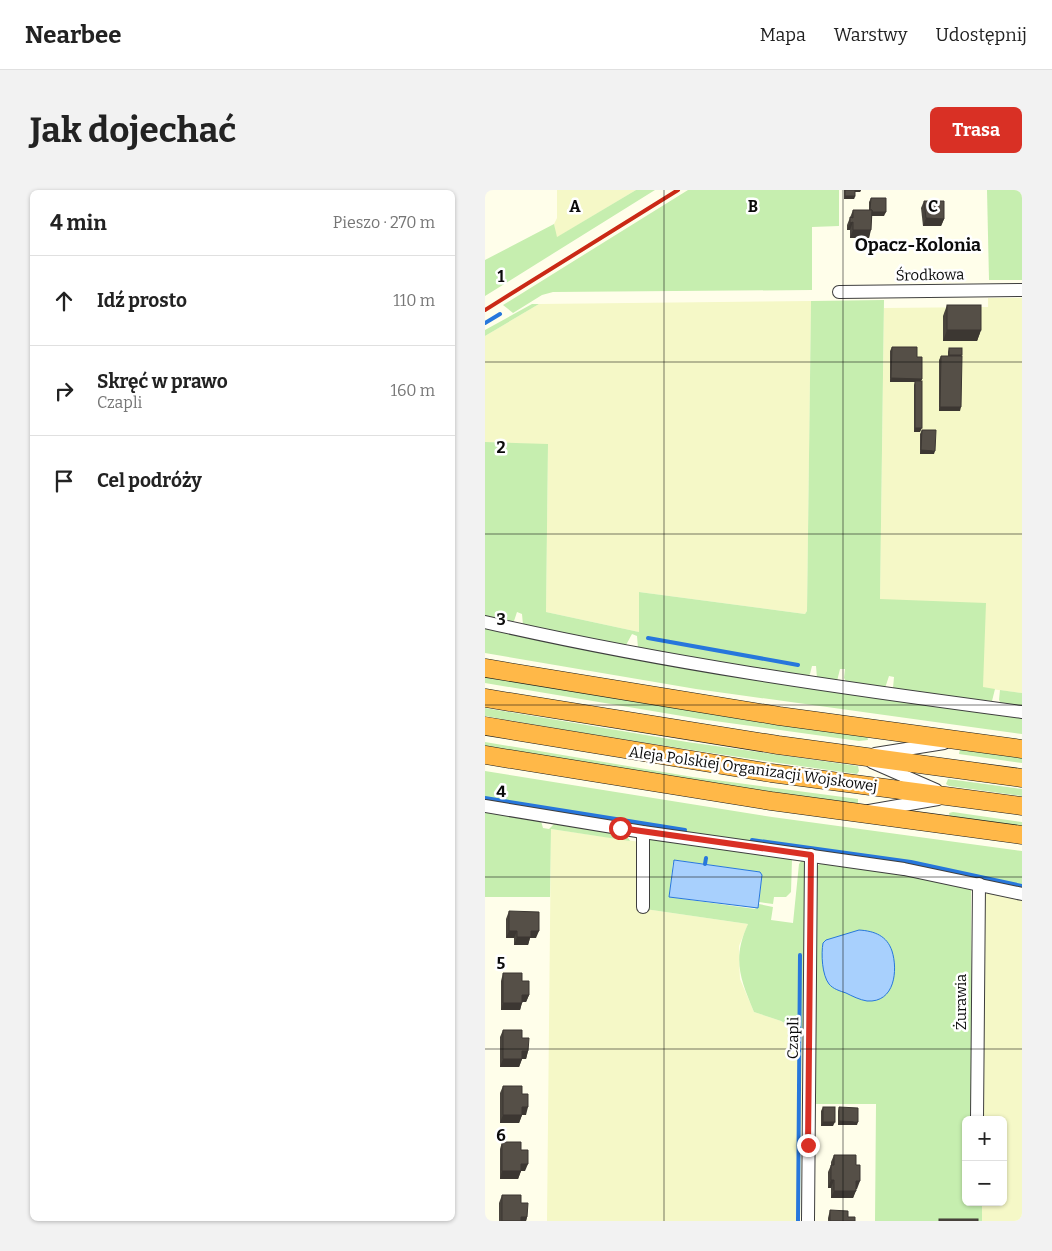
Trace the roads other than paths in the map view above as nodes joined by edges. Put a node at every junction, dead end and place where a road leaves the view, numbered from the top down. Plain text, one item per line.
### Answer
1 (1022, 290) edge
2 (839, 292) dead end
3 (485, 622) edge
4 (485, 668) edge
5 (485, 698) edge
6 (1022, 712) edge
7 (485, 726) edge
8 (869, 728) junction
9 (960, 740) junction
10 (910, 748) junction
11 (1022, 749) edge
12 (485, 755) edge
13 (860, 756) junction
14 (949, 768) junction
15 (905, 776) junction
16 (1022, 778) edge
17 (860, 785) junction
18 (950, 797) junction
19 (902, 805) junction
20 (485, 806) edge
21 (1022, 806) edge
22 (857, 813) junction
23 (945, 825) junction
24 (643, 832) junction
25 (1022, 835) edge
26 (811, 855) junction
27 (979, 884) junction
28 (1022, 894) edge
29 (643, 907) dead end
30 (977, 1116) edge
31 (808, 1221) edge

1 - 2 street, Środkowa
3 - 6 street
4 - 8 highway
5 - 13 highway, Aleja Polskiej Organizacji Wojskowej
7 - 17 highway, Aleja Polskiej Organizacji Wojskowej
8 - 9 highway
8 - 10 street
9 - 10 street
9 - 11 highway
10 - 13 street
10 - 14 street
12 - 22 highway
13 - 14 highway, Aleja Polskiej Organizacji Wojskowej
13 - 15 street
14 - 15 street
14 - 16 highway, Aleja Polskiej Organizacji Wojskowej
15 - 17 street
15 - 18 street
17 - 18 highway, Aleja Polskiej Organizacji Wojskowej
17 - 19 street
18 - 19 street
18 - 21 highway, Aleja Polskiej Organizacji Wojskowej
19 - 22 street
19 - 23 street
20 - 24 street
22 - 23 highway
23 - 25 highway
24 - 26 street
24 - 29 street
26 - 27 street
26 - 31 street, Czapli
27 - 28 street
27 - 30 street, Żurawia

